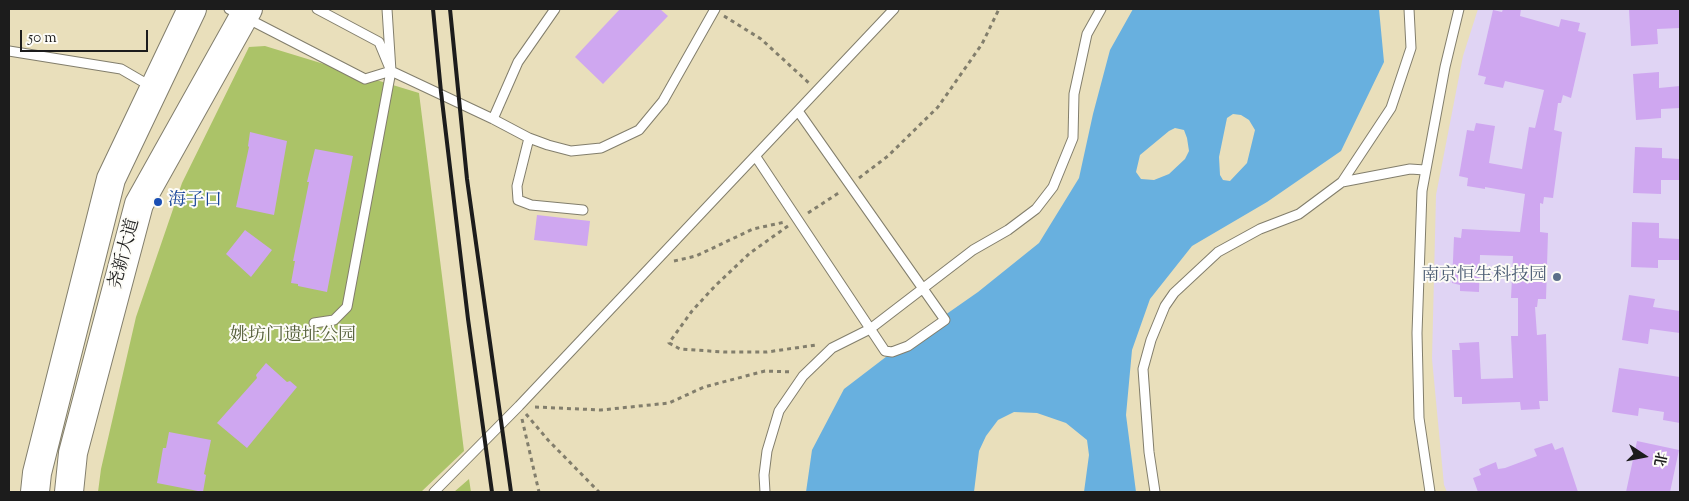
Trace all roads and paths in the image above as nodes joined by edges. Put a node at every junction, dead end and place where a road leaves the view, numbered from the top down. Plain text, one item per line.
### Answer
1 (192, 9) edge
2 (316, 9) edge
3 (387, 9) edge
4 (555, 9) edge
5 (894, 9) edge
6 (1101, 9) edge
7 (1409, 9) edge
8 (1459, 9) edge
9 (715, 10) edge
10 (240, 11) edge
11 (9, 51) edge
12 (391, 71) junction
13 (154, 88) junction
14 (817, 91) junction
15 (798, 111) junction
16 (493, 118) junction
17 (529, 138) junction
18 (756, 157) junction
19 (1426, 170) junction
20 (1342, 182) junction
21 (583, 210) dead end
22 (797, 220) junction
23 (649, 268) junction
24 (924, 289) junction
25 (314, 323) dead end
26 (870, 329) junction
27 (803, 376) junction
28 (519, 406) junction
29 (35, 492) edge
30 (68, 492) edge
31 (434, 492) edge
32 (539, 492) edge
33 (599, 492) edge
34 (765, 492) edge
35 (1155, 492) edge
36 (1430, 492) edge

1 - 13 main road, 尧新大道
2 - 12 lane
3 - 12 lane
4 - 16 lane
5 - 14 lane
6 - 24 lane
7 - 20 lane
8 - 19 lane
9 - 14 path
9 - 17 lane
10 - 12 lane
10 - 30 main road, 尧新大道
11 - 13 lane
12 - 16 lane
12 - 25 lane
13 - 29 main road, 尧新大道
14 - 15 lane
15 - 18 lane
15 - 24 lane
16 - 17 lane
17 - 21 lane
18 - 22 lane
18 - 23 lane
19 - 20 lane
19 - 36 lane
20 - 35 lane
22 - 23 path
22 - 26 lane
23 - 28 lane
24 - 26 lane
24 - 26 lane
26 - 27 lane
27 - 28 path
27 - 34 lane
28 - 31 lane
28 - 32 path
28 - 33 path

